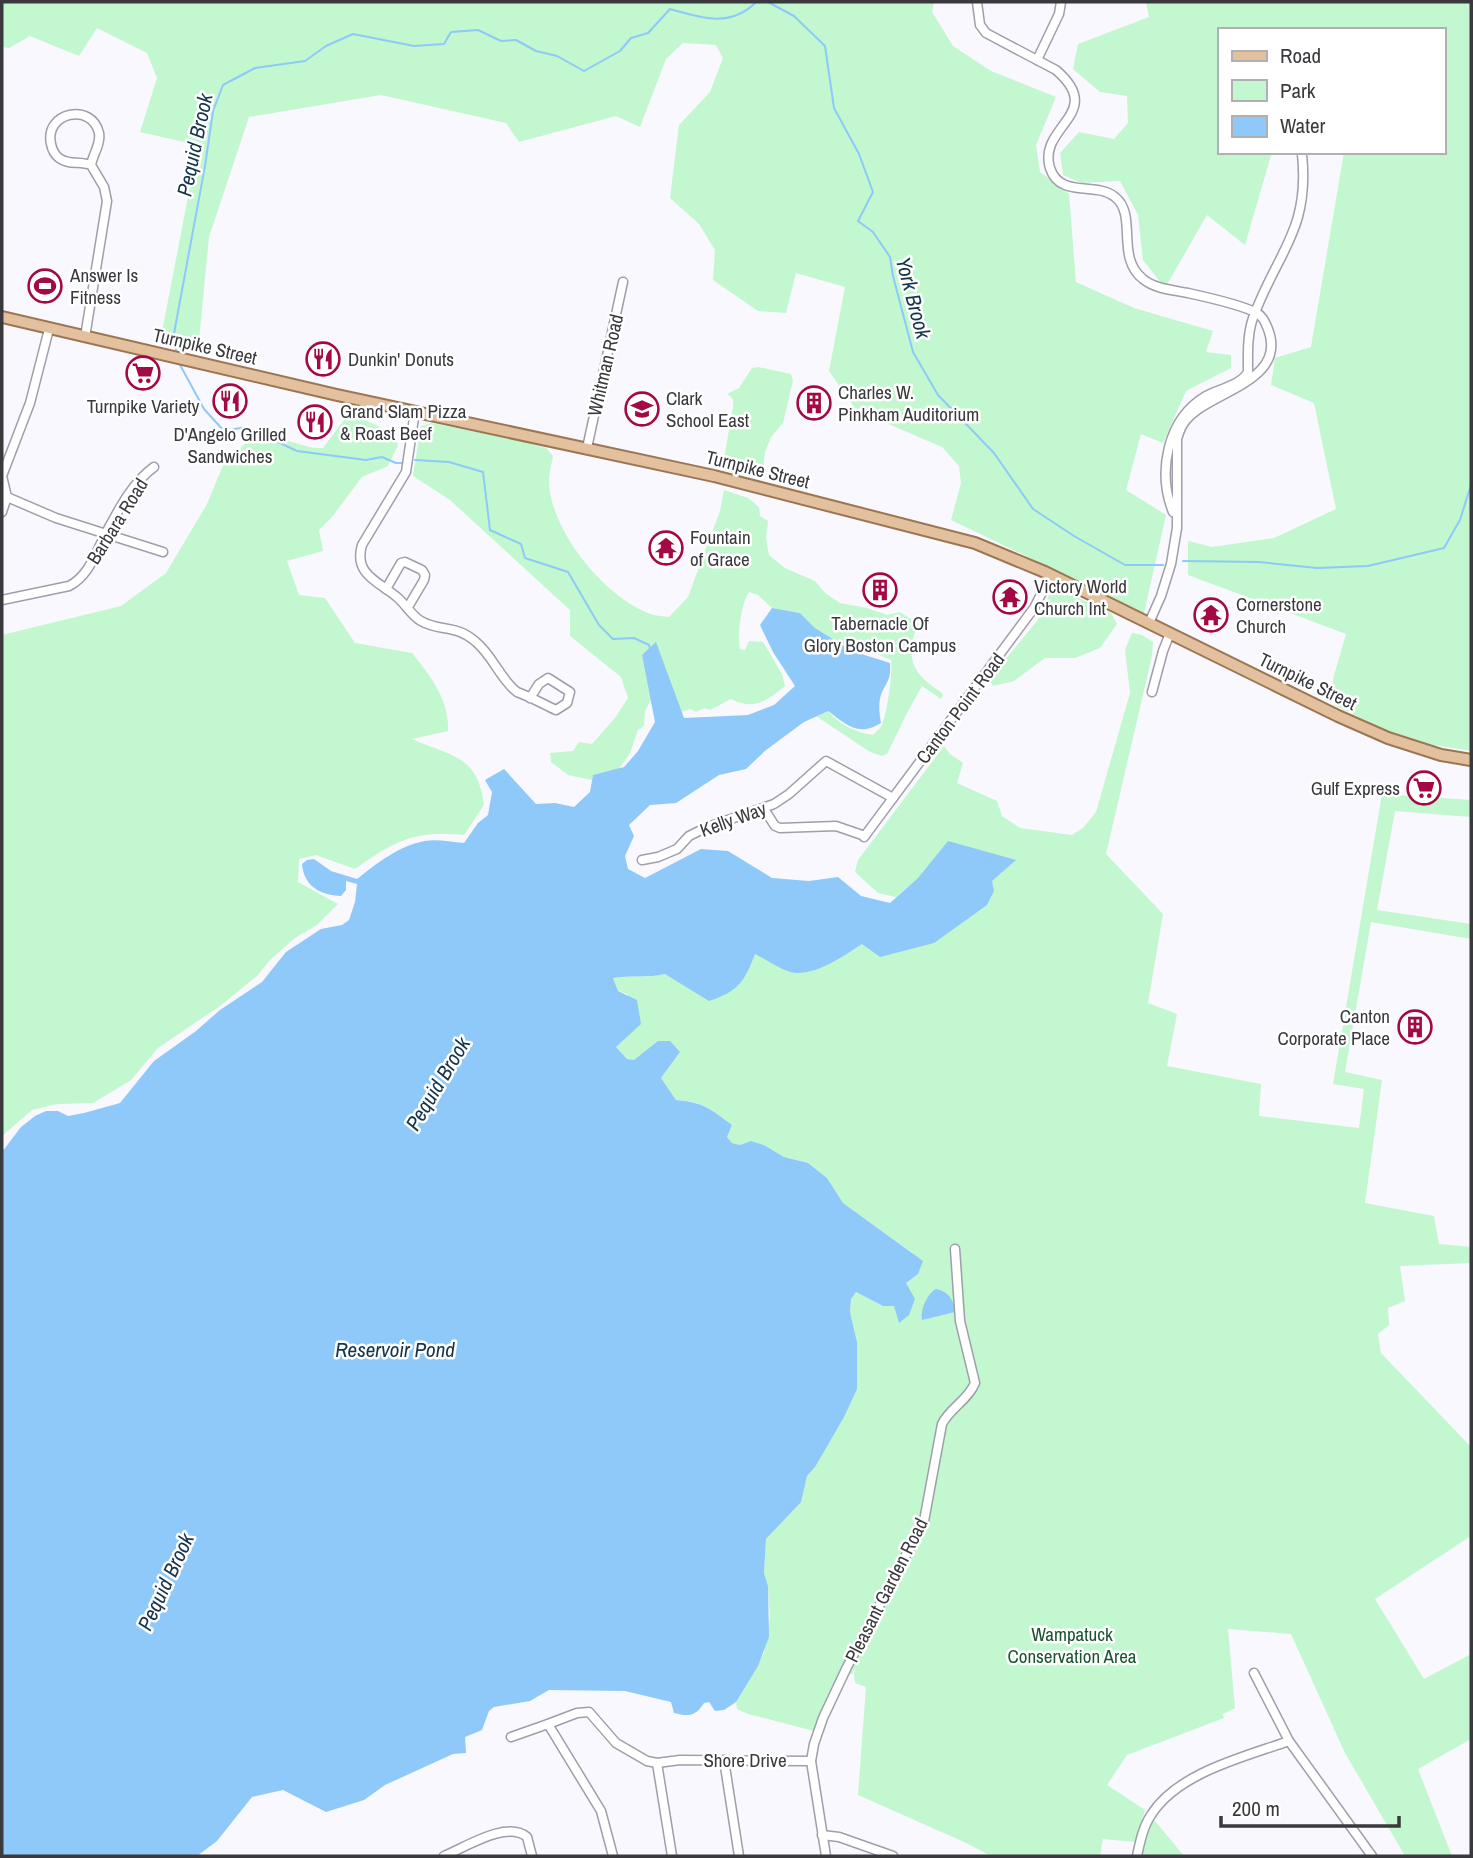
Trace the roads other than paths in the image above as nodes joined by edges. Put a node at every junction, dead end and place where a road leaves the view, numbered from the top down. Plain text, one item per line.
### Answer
1 (977, 2) edge
2 (1061, 2) edge
3 (1037, 60) junction
4 (1302, 154) edge
5 (91, 164) junction
6 (624, 282) dead end
7 (1255, 312) junction
8 (2, 317) edge
9 (49, 329) junction
10 (85, 337) junction
11 (415, 411) junction
12 (587, 448) junction
13 (154, 467) dead end
14 (2, 476) edge
15 (7, 498) junction
16 (2, 512) edge
17 (1175, 518) junction
18 (106, 534) junction
19 (163, 552) dead end
20 (1051, 575) junction
21 (386, 589) junction
22 (2, 600) edge
23 (408, 607) junction
24 (1149, 623) junction
25 (1170, 633) junction
26 (1152, 692) dead end
27 (530, 698) junction
28 (1471, 760) edge
29 (893, 797) junction
30 (764, 809) junction
31 (642, 860) dead end
32 (955, 1249) dead end
33 (1254, 1673) dead end
34 (548, 1724) junction
35 (511, 1737) dead end
36 (1289, 1741) junction
37 (723, 1760) junction
38 (811, 1761) junction
39 (657, 1763) junction
40 (822, 1835) junction
41 (444, 1856) edge
42 (532, 1856) edge
43 (613, 1856) edge
44 (672, 1856) edge
45 (740, 1856) edge
46 (826, 1856) edge
47 (893, 1856) edge
48 (1137, 1856) edge
49 (1372, 1856) edge

1 - 3 street
2 - 3 street
3 - 7 street
4 - 7 street
5 - 5 street
5 - 10 street
6 - 12 street, Whitman Road
7 - 17 street
7 - 17 street
8 - 9 main road, Turnpike Street
9 - 10 main road, Turnpike Street
9 - 14 street
10 - 11 main road, Turnpike Street
11 - 12 main road, Turnpike Street
11 - 21 street
12 - 20 main road, Turnpike Street
13 - 18 street, Barbara Road
14 - 15 street
15 - 16 street
15 - 18 street
17 - 24 street
18 - 19 street
18 - 22 street, Barbara Road
20 - 24 main road, Turnpike Street
20 - 29 street, Canton Point Road
21 - 23 street
21 - 23 street
23 - 27 street
24 - 25 main road, Turnpike Street
25 - 26 street
25 - 28 main road, Turnpike Street
27 - 27 street
29 - 30 street, Kelly Way
29 - 30 street, Canton Point Road
30 - 31 street, Kelly Way
32 - 38 street, Pleasant Garden Road
33 - 36 street
34 - 35 street
34 - 39 street
34 - 43 street
36 - 48 street
36 - 49 street
37 - 38 street, Shore Drive
37 - 39 street, Shore Drive
37 - 45 street
38 - 40 street, Pleasant Garden Road
39 - 44 street
40 - 46 street, Pleasant Garden Road
40 - 47 street
41 - 42 street

